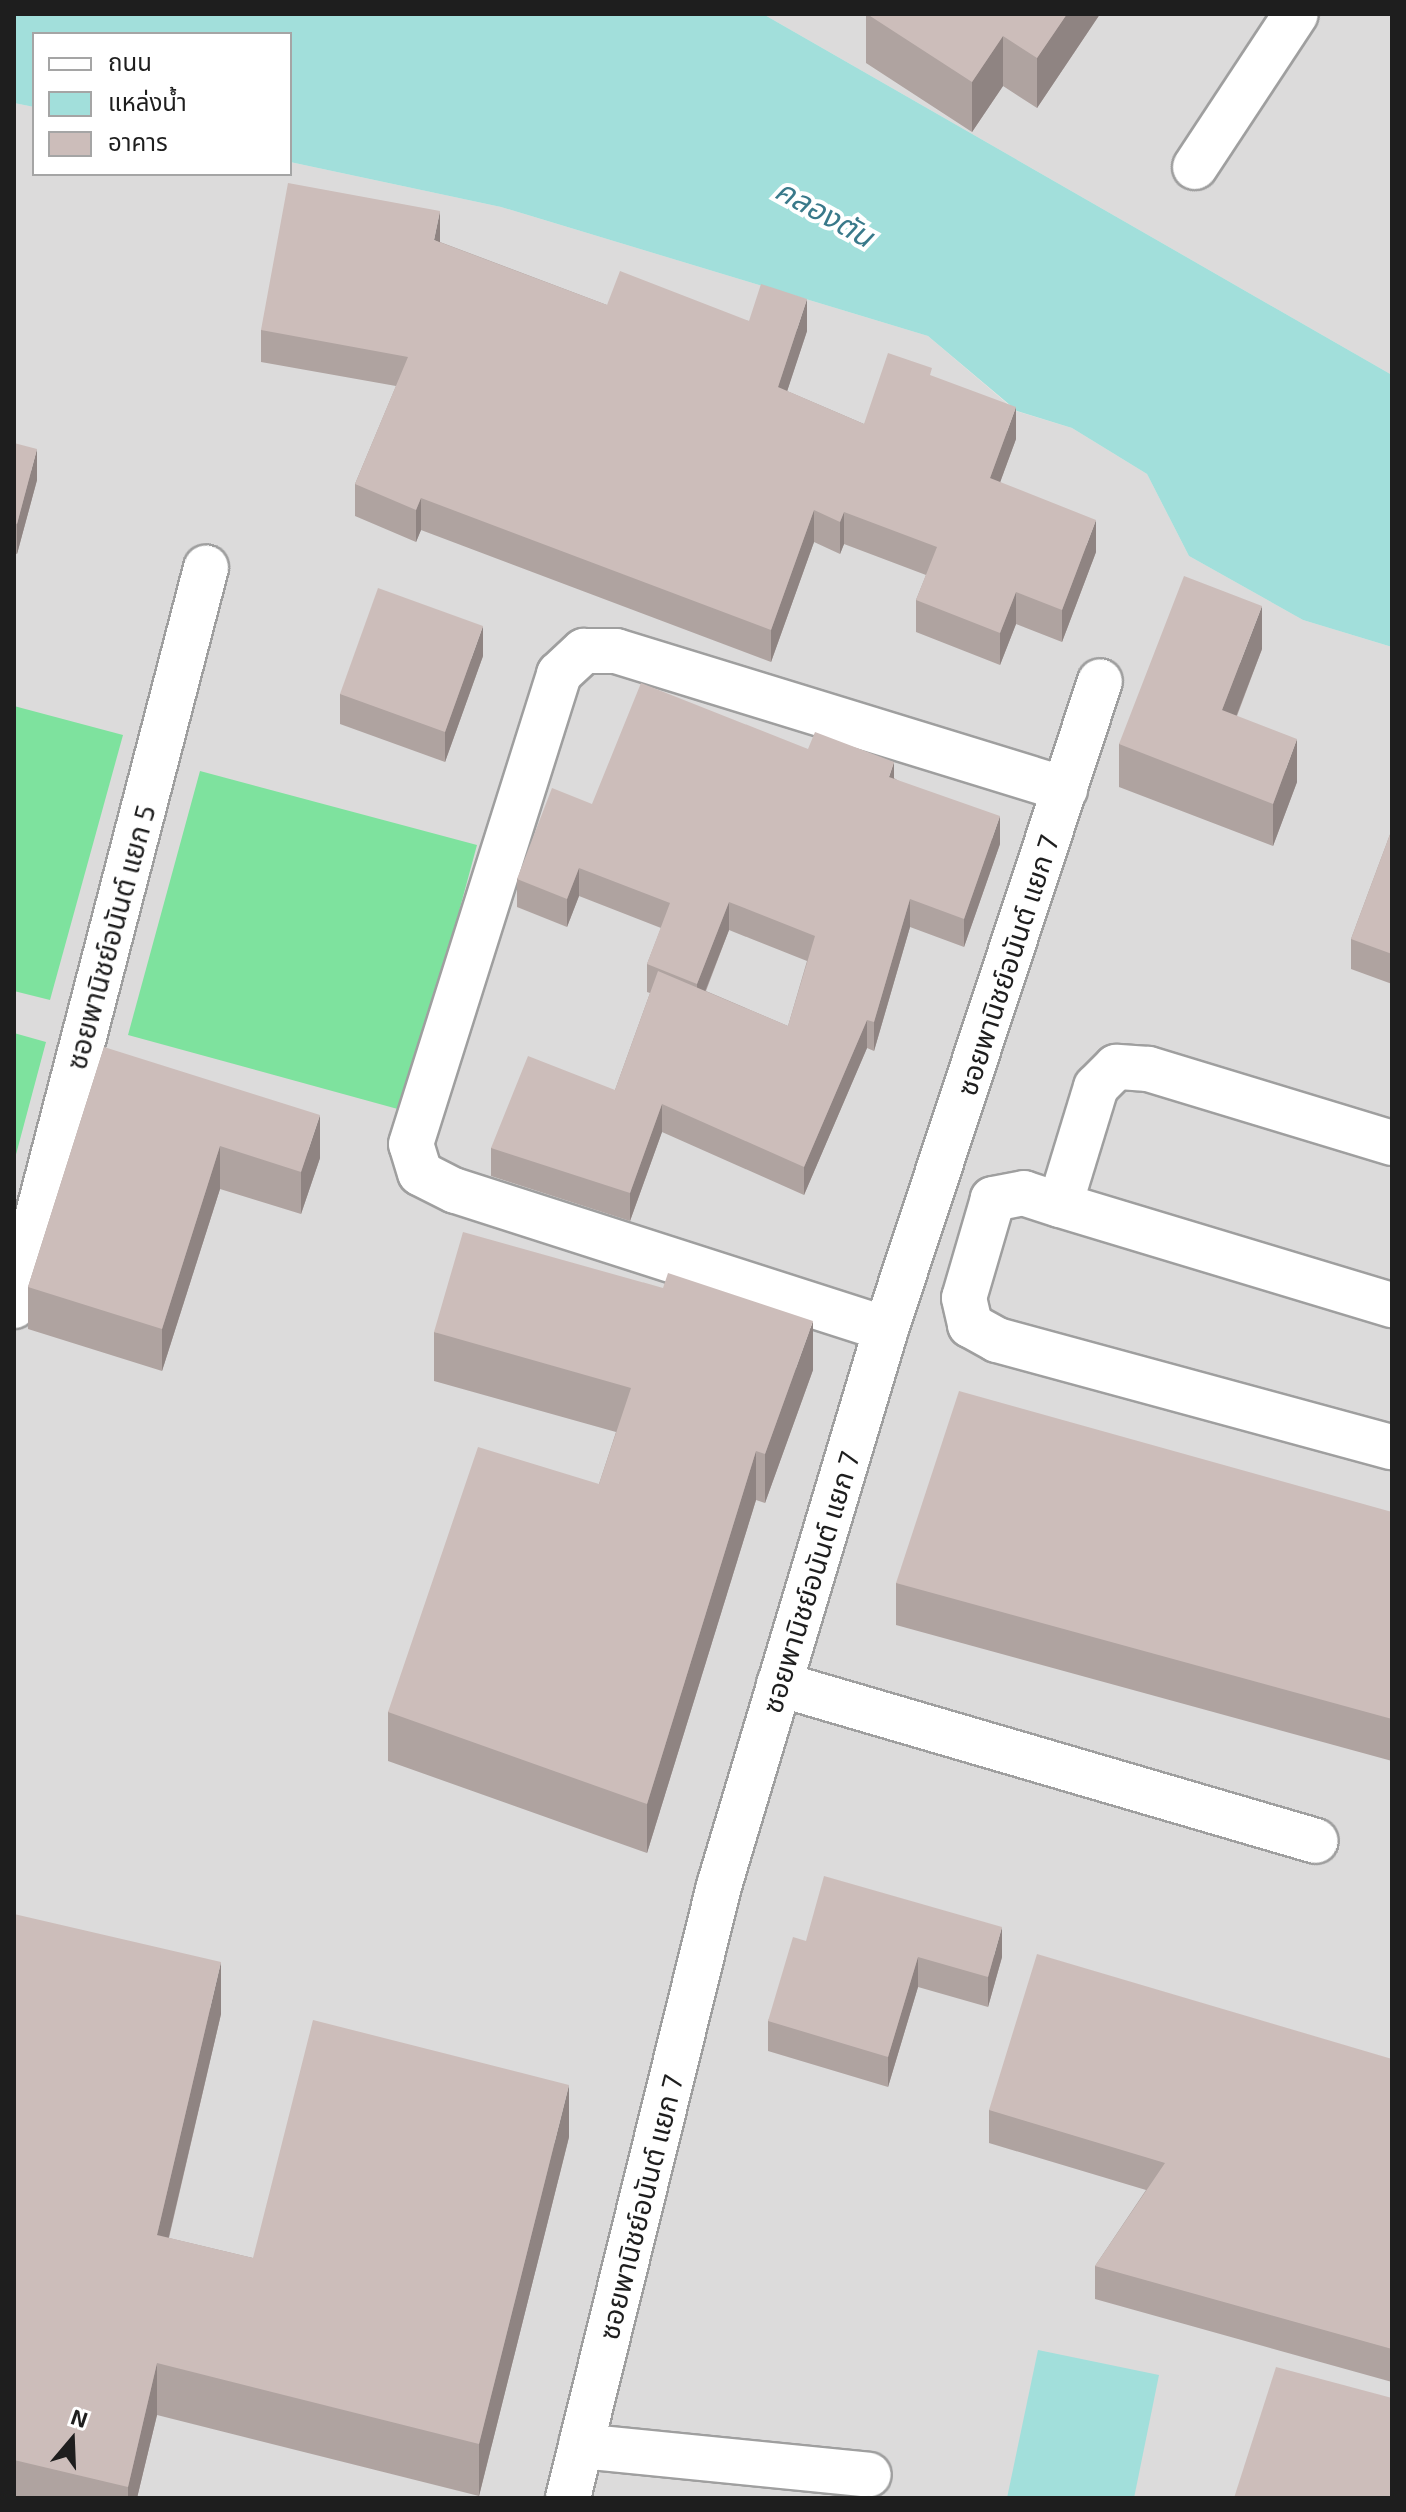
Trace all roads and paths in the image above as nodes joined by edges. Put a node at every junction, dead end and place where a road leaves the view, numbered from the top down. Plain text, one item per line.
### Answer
1 (1296, 14) edge
2 (1195, 167) dead end
3 (206, 568) dead end
4 (1100, 681) dead end
5 (1065, 789) junction
6 (1392, 1143) edge
7 (1060, 1205) junction
8 (1392, 1305) edge
9 (14, 1306) edge
10 (886, 1329) junction
11 (1392, 1447) edge
12 (779, 1684) junction
13 (1316, 1841) dead end
14 (581, 2446) junction
15 (869, 2475) dead end
16 (568, 2498) edge

1 - 2 street
3 - 9 street, ซอยพานิชย์อนันต์ แยก 5
4 - 5 street, ซอยพานิชย์อนันต์ แยก 7
5 - 10 street, ซอยพานิชย์อนันต์ แยก 7
5 - 10 street
6 - 7 street
7 - 8 street
7 - 11 street
10 - 12 street, ซอยพานิชย์อนันต์ แยก 7
12 - 13 street
12 - 14 street, ซอยพานิชย์อนันต์ แยก 7
14 - 15 street
14 - 16 street, ซอยพานิชย์อนันต์ แยก 7

